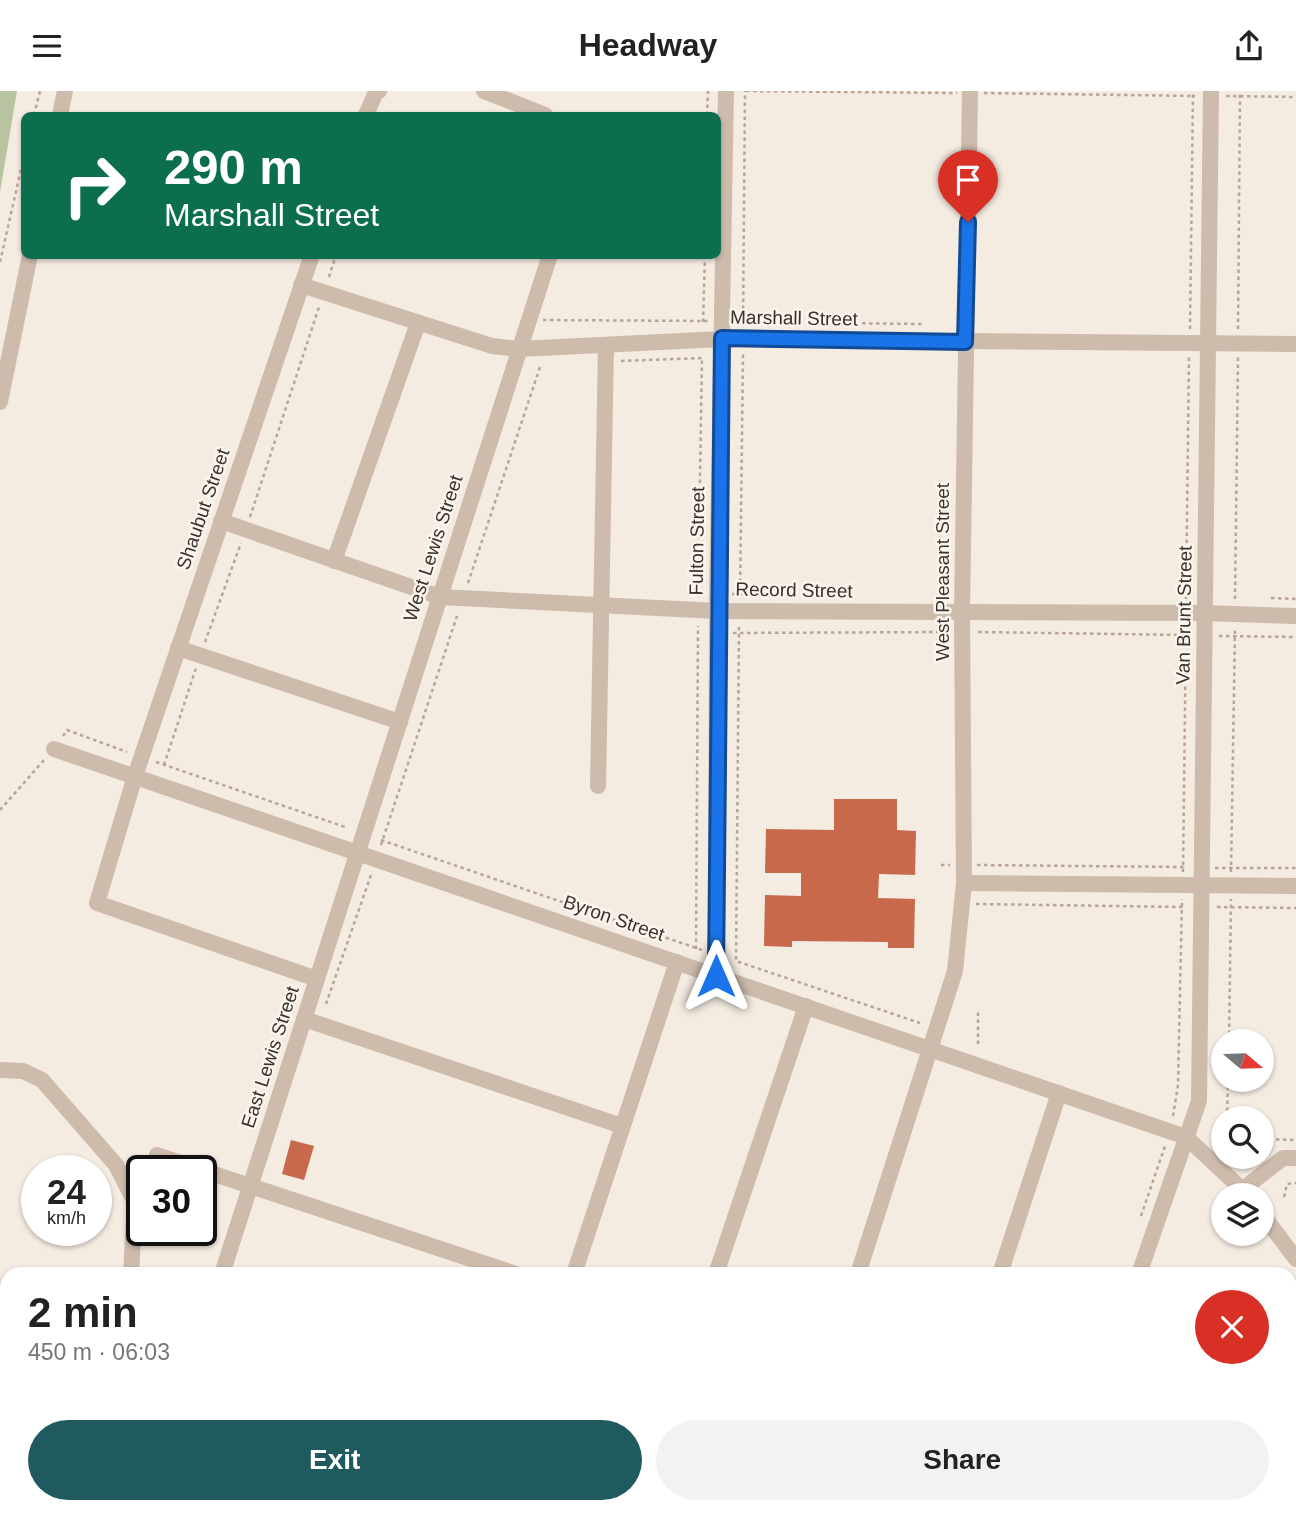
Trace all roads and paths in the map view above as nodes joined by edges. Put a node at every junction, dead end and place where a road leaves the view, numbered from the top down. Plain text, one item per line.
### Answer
1 (40, 91) edge
2 (65, 91) edge
3 (377, 91) edge
4 (484, 91) edge
5 (708, 91) edge
6 (745, 91) edge
7 (1240, 91) edge
8 (970, 92) edge
9 (1193, 93) edge
10 (1211, 93) edge
11 (1240, 96) junction
12 (1296, 97) edge
13 (726, 99) edge
14 (35, 112) edge
15 (61, 112) edge
16 (367, 112) edge
17 (537, 112) edge
18 (707, 112) edge
19 (21, 169) edge
20 (721, 238) edge
21 (29, 259) edge
22 (311, 259) edge
23 (335, 259) edge
24 (549, 259) edge
25 (0, 262) edge
26 (301, 285) junction
27 (323, 293) junction
28 (529, 320) junction
29 (722, 321) junction
30 (418, 323) junction
31 (933, 324) dead end
32 (1250, 328) dead end
33 (1190, 335) junction
34 (1211, 335) junction
35 (1238, 336) junction
36 (722, 338) junction
37 (965, 342) junction
38 (1296, 344) edge
39 (606, 345) junction
40 (519, 349) junction
41 (702, 358) dead end
42 (606, 362) junction
43 (554, 363) dead end
44 (0, 401) edge
45 (221, 521) junction
46 (246, 530) junction
47 (334, 561) junction
48 (717, 593) junction
49 (698, 594) dead end
50 (767, 594) dead end
51 (440, 597) junction
52 (1247, 598) dead end
53 (1259, 598) dead end
54 (463, 599) junction
55 (1296, 599) edge
56 (600, 605) junction
57 (1186, 605) junction
58 (1205, 605) junction
59 (1235, 606) junction
60 (717, 611) junction
61 (962, 613) junction
62 (1296, 616) edge
63 (962, 632) junction
64 (698, 633) dead end
65 (717, 633) junction
66 (1185, 635) junction
67 (1205, 635) junction
68 (1234, 636) junction
69 (1296, 637) edge
70 (178, 648) junction
71 (201, 655) junction
72 (400, 722) junction
73 (54, 749) junction
74 (141, 757) junction
75 (164, 765) junction
76 (135, 776) junction
77 (598, 786) dead end
78 (0, 810) edge
79 (363, 834) junction
80 (382, 840) junction
81 (357, 853) junction
82 (376, 859) junction
83 (941, 865) dead end
84 (964, 865) junction
85 (1183, 867) junction
86 (1202, 867) junction
87 (1231, 868) junction
88 (1296, 868) edge
89 (964, 883) junction
90 (1182, 884) junction
91 (1201, 885) junction
92 (1231, 885) junction
93 (1296, 885) edge
94 (962, 904) junction
95 (1182, 907) junction
96 (1201, 907) junction
97 (1231, 907) junction
98 (1296, 908) edge
99 (716, 954) junction
100 (736, 961) dead end
101 (677, 962) junction
102 (716, 976) junction
103 (317, 979) junction
104 (806, 1006) junction
105 (978, 1010) dead end
106 (312, 1022) junction
107 (1228, 1029) edge
108 (978, 1044) dead end
109 (931, 1049) junction
110 (0, 1070) edge
111 (1059, 1093) junction
112 (622, 1126) junction
113 (1178, 1134) junction
114 (1274, 1139) edge
115 (1296, 1140) edge
116 (1296, 1158) edge
117 (217, 1176) edge
118 (1235, 1183) edge
119 (1255, 1183) edge
120 (1296, 1183) edge
121 (250, 1187) junction
122 (1284, 1197) dead end
123 (1139, 1224) dead end
124 (1274, 1230) edge
125 (1296, 1259) edge
126 (131, 1267) edge
127 (224, 1267) edge
128 (495, 1267) edge
129 (576, 1267) edge
130 (718, 1267) edge
131 (860, 1267) edge
132 (1002, 1267) edge
133 (1141, 1267) edge

1 - 14 path
2 - 15 street
3 - 16 street
4 - 17 street
5 - 18 path
6 - 8 path
7 - 11 path
8 - 9 path
8 - 37 street, West Pleasant Street
9 - 10 path
9 - 33 path
10 - 11 path
10 - 34 street, Van Brunt Street
11 - 12 path
11 - 35 path
13 - 20 street, Fulton Street
19 - 25 path
20 - 29 street, Fulton Street
21 - 44 street
22 - 26 street, Shaubut Street
23 - 27 path
24 - 28 street, West Lewis Street
26 - 27 street, Marshall Street
26 - 45 street, Shaubut Street
27 - 30 street, Marshall Street
27 - 46 path
28 - 29 path
28 - 40 street, West Lewis Street
29 - 31 path
29 - 36 street, Fulton Street
30 - 40 street, Marshall Street
30 - 47 street
32 - 35 path
33 - 34 street, Marshall Street
33 - 34 path
33 - 37 street, Marshall Street
33 - 57 path
34 - 35 street, Marshall Street
34 - 58 street, Van Brunt Street
35 - 38 street, Marshall Street
35 - 59 path
36 - 37 street, Marshall Street
36 - 39 street, Marshall Street
36 - 48 street, Fulton Street
37 - 61 street, West Pleasant Street
39 - 40 street, Marshall Street
39 - 42 street
40 - 51 street, West Lewis Street
41 - 42 path
42 - 56 street
43 - 54 path
45 - 46 street, Record Street
45 - 70 street, Shaubut Street
46 - 47 street, Record Street
46 - 71 path
47 - 51 street, Record Street
48 - 49 path
48 - 50 path
48 - 60 street, Fulton Street
51 - 54 street, Record Street
51 - 72 street, West Lewis Street
52 - 59 path
53 - 55 path
54 - 56 street, Record Street
54 - 80 path
56 - 60 street, Record Street
56 - 77 street
57 - 58 street, Record Street
57 - 58 path
57 - 61 street, Record Street
57 - 66 path
58 - 59 street, Record Street
58 - 59 path
58 - 67 street, Van Brunt Street
59 - 62 street, Record Street
59 - 68 path
60 - 61 street, Record Street
60 - 65 street, Fulton Street
61 - 63 street, West Pleasant Street
63 - 65 path
63 - 66 path
63 - 84 street, West Pleasant Street
64 - 65 path
65 - 99 street, Fulton Street
66 - 67 path
66 - 85 path
67 - 68 path
67 - 86 street, Van Brunt Street
68 - 69 path
68 - 87 path
70 - 71 street
70 - 74 street, Shaubut Street
71 - 72 street
71 - 75 path
72 - 79 street, West Lewis Street
73 - 74 path
73 - 76 street, Byron Street
73 - 78 path
74 - 75 path
74 - 76 street, Shaubut Street
75 - 79 path
76 - 81 street, Byron Street
76 - 103 street, Shaubut Street
79 - 80 path
79 - 81 street, West Lewis Street
80 - 82 path
80 - 99 path
81 - 82 street, Byron Street
81 - 103 street, East Lewis Street
82 - 101 street, Byron Street
82 - 106 path
83 - 84 path
84 - 85 path
84 - 89 street, West Pleasant Street
85 - 86 path
85 - 90 path
86 - 87 path
86 - 91 street, Van Brunt Street
87 - 88 path
87 - 92 path
89 - 90 street
89 - 94 street, West Pleasant Street
90 - 91 street
90 - 95 path
91 - 92 street
91 - 96 street, Van Brunt Street
92 - 93 street
92 - 97 path
94 - 95 path
94 - 109 street, West Pleasant Street
95 - 96 path
95 - 113 path
96 - 97 path
96 - 113 street, Van Brunt Street
97 - 98 path
97 - 107 path
99 - 100 path
99 - 102 street, Fulton Street
101 - 102 street, Byron Street
101 - 112 street
102 - 104 street, Byron Street
103 - 106 street, East Lewis Street
104 - 109 street, Byron Street
104 - 130 street
105 - 108 path
106 - 112 street
106 - 121 street, East Lewis Street
109 - 111 street, Byron Street
109 - 131 street, West Pleasant Street
110 - 126 street
111 - 113 street, Byron Street
111 - 132 street
112 - 129 street
113 - 118 street, Byron Street
113 - 123 path
113 - 133 street, Van Brunt Street
114 - 115 path
116 - 119 street, Byron Street
117 - 121 street
120 - 122 path
121 - 127 street, East Lewis Street
121 - 128 street
124 - 125 street

